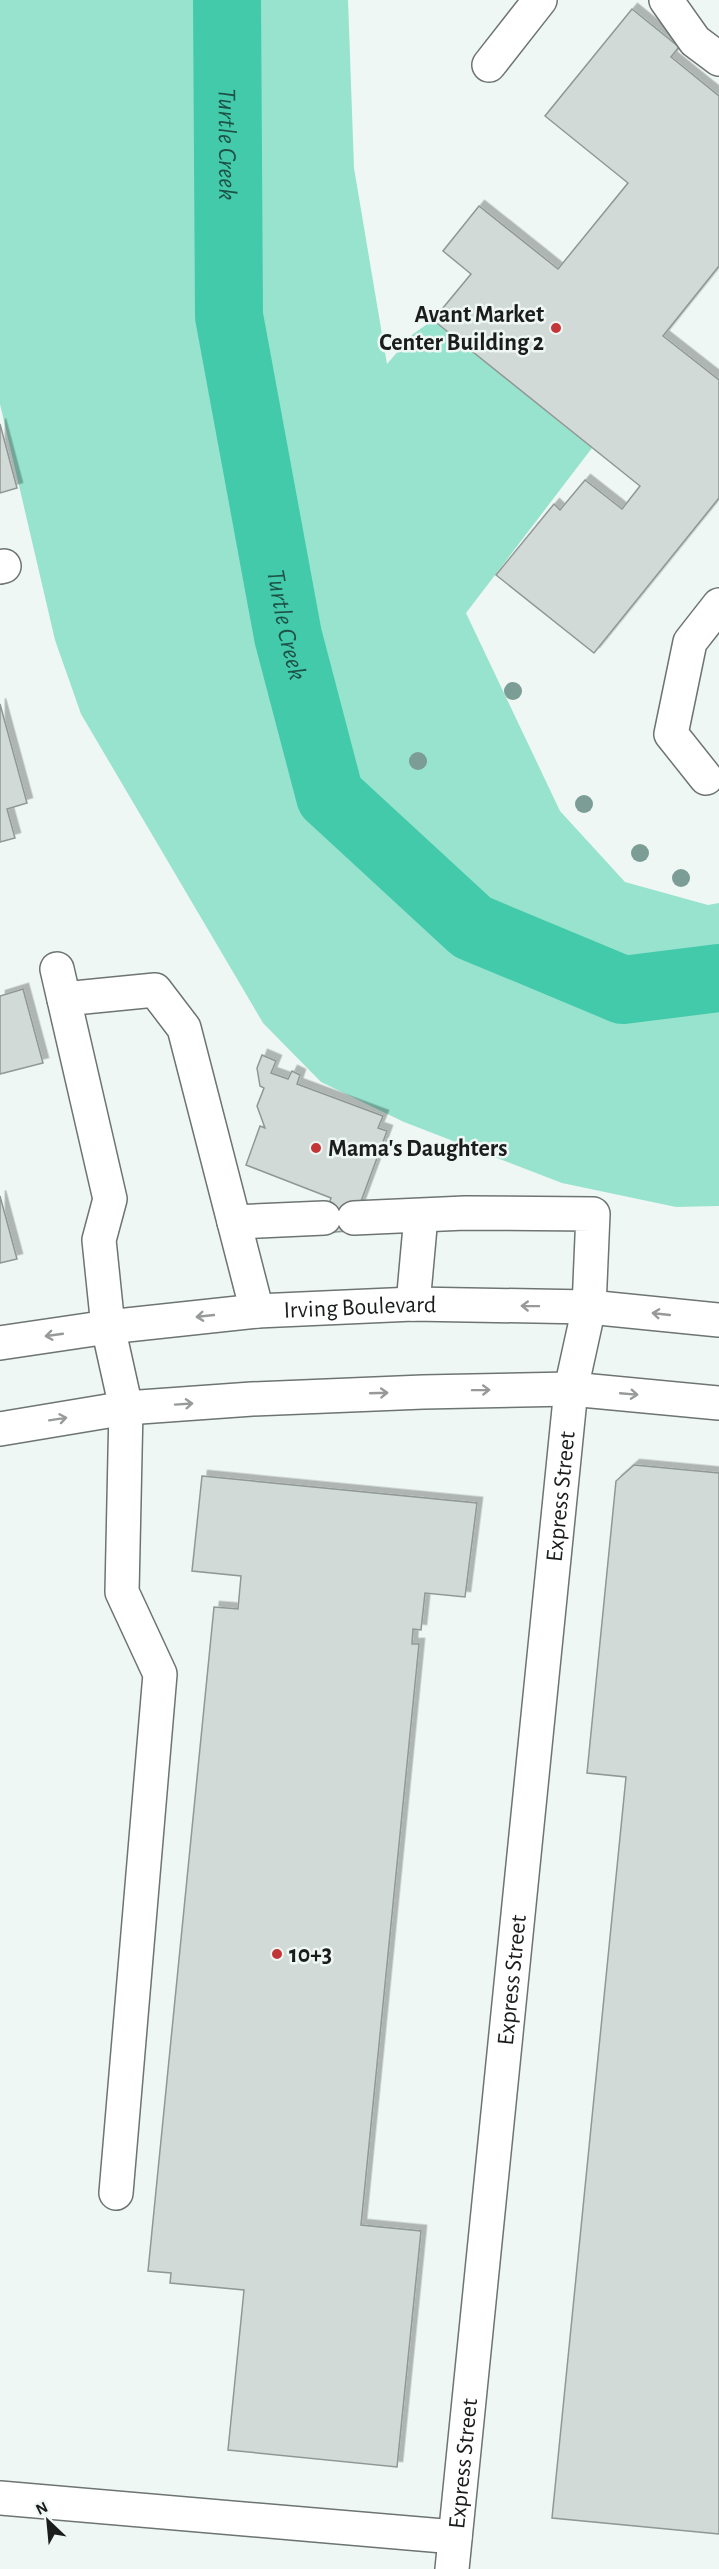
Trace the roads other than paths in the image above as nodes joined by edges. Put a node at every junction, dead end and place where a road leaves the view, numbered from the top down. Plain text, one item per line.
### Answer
1 (540, 0) edge
2 (666, 0) edge
3 (719, 59) edge
4 (489, 65) dead end
5 (719, 605) edge
6 (706, 778) dead end
7 (421, 1216) junction
8 (234, 1222) junction
9 (413, 1304) junction
10 (589, 1306) junction
11 (257, 1311) junction
12 (719, 1320) edge
13 (108, 1327) junction
14 (0, 1343) edge
15 (571, 1389) junction
16 (719, 1403) edge
17 (126, 1408) junction
18 (0, 1429) edge
19 (116, 2193) dead end
20 (0, 2498) edge
21 (454, 2553) edge

1 - 4 main road
2 - 3 main road
5 - 6 main road
7 - 8 main road
7 - 9 main road
7 - 10 main road, Express Street
8 - 11 main road
8 - 13 main road
10 -> 9 main road, Irving Boulevard
9 - 11 main road, Irving Boulevard
12 -> 10 main road, Irving Boulevard
10 - 15 main road, Express Street
11 -> 13 main road, Irving Boulevard
13 -> 14 main road, Irving Boulevard
13 - 17 main road
15 -> 16 main road
17 -> 15 main road
15 - 21 main road, Express Street
18 -> 17 main road
17 - 19 main road
20 - 21 main road

